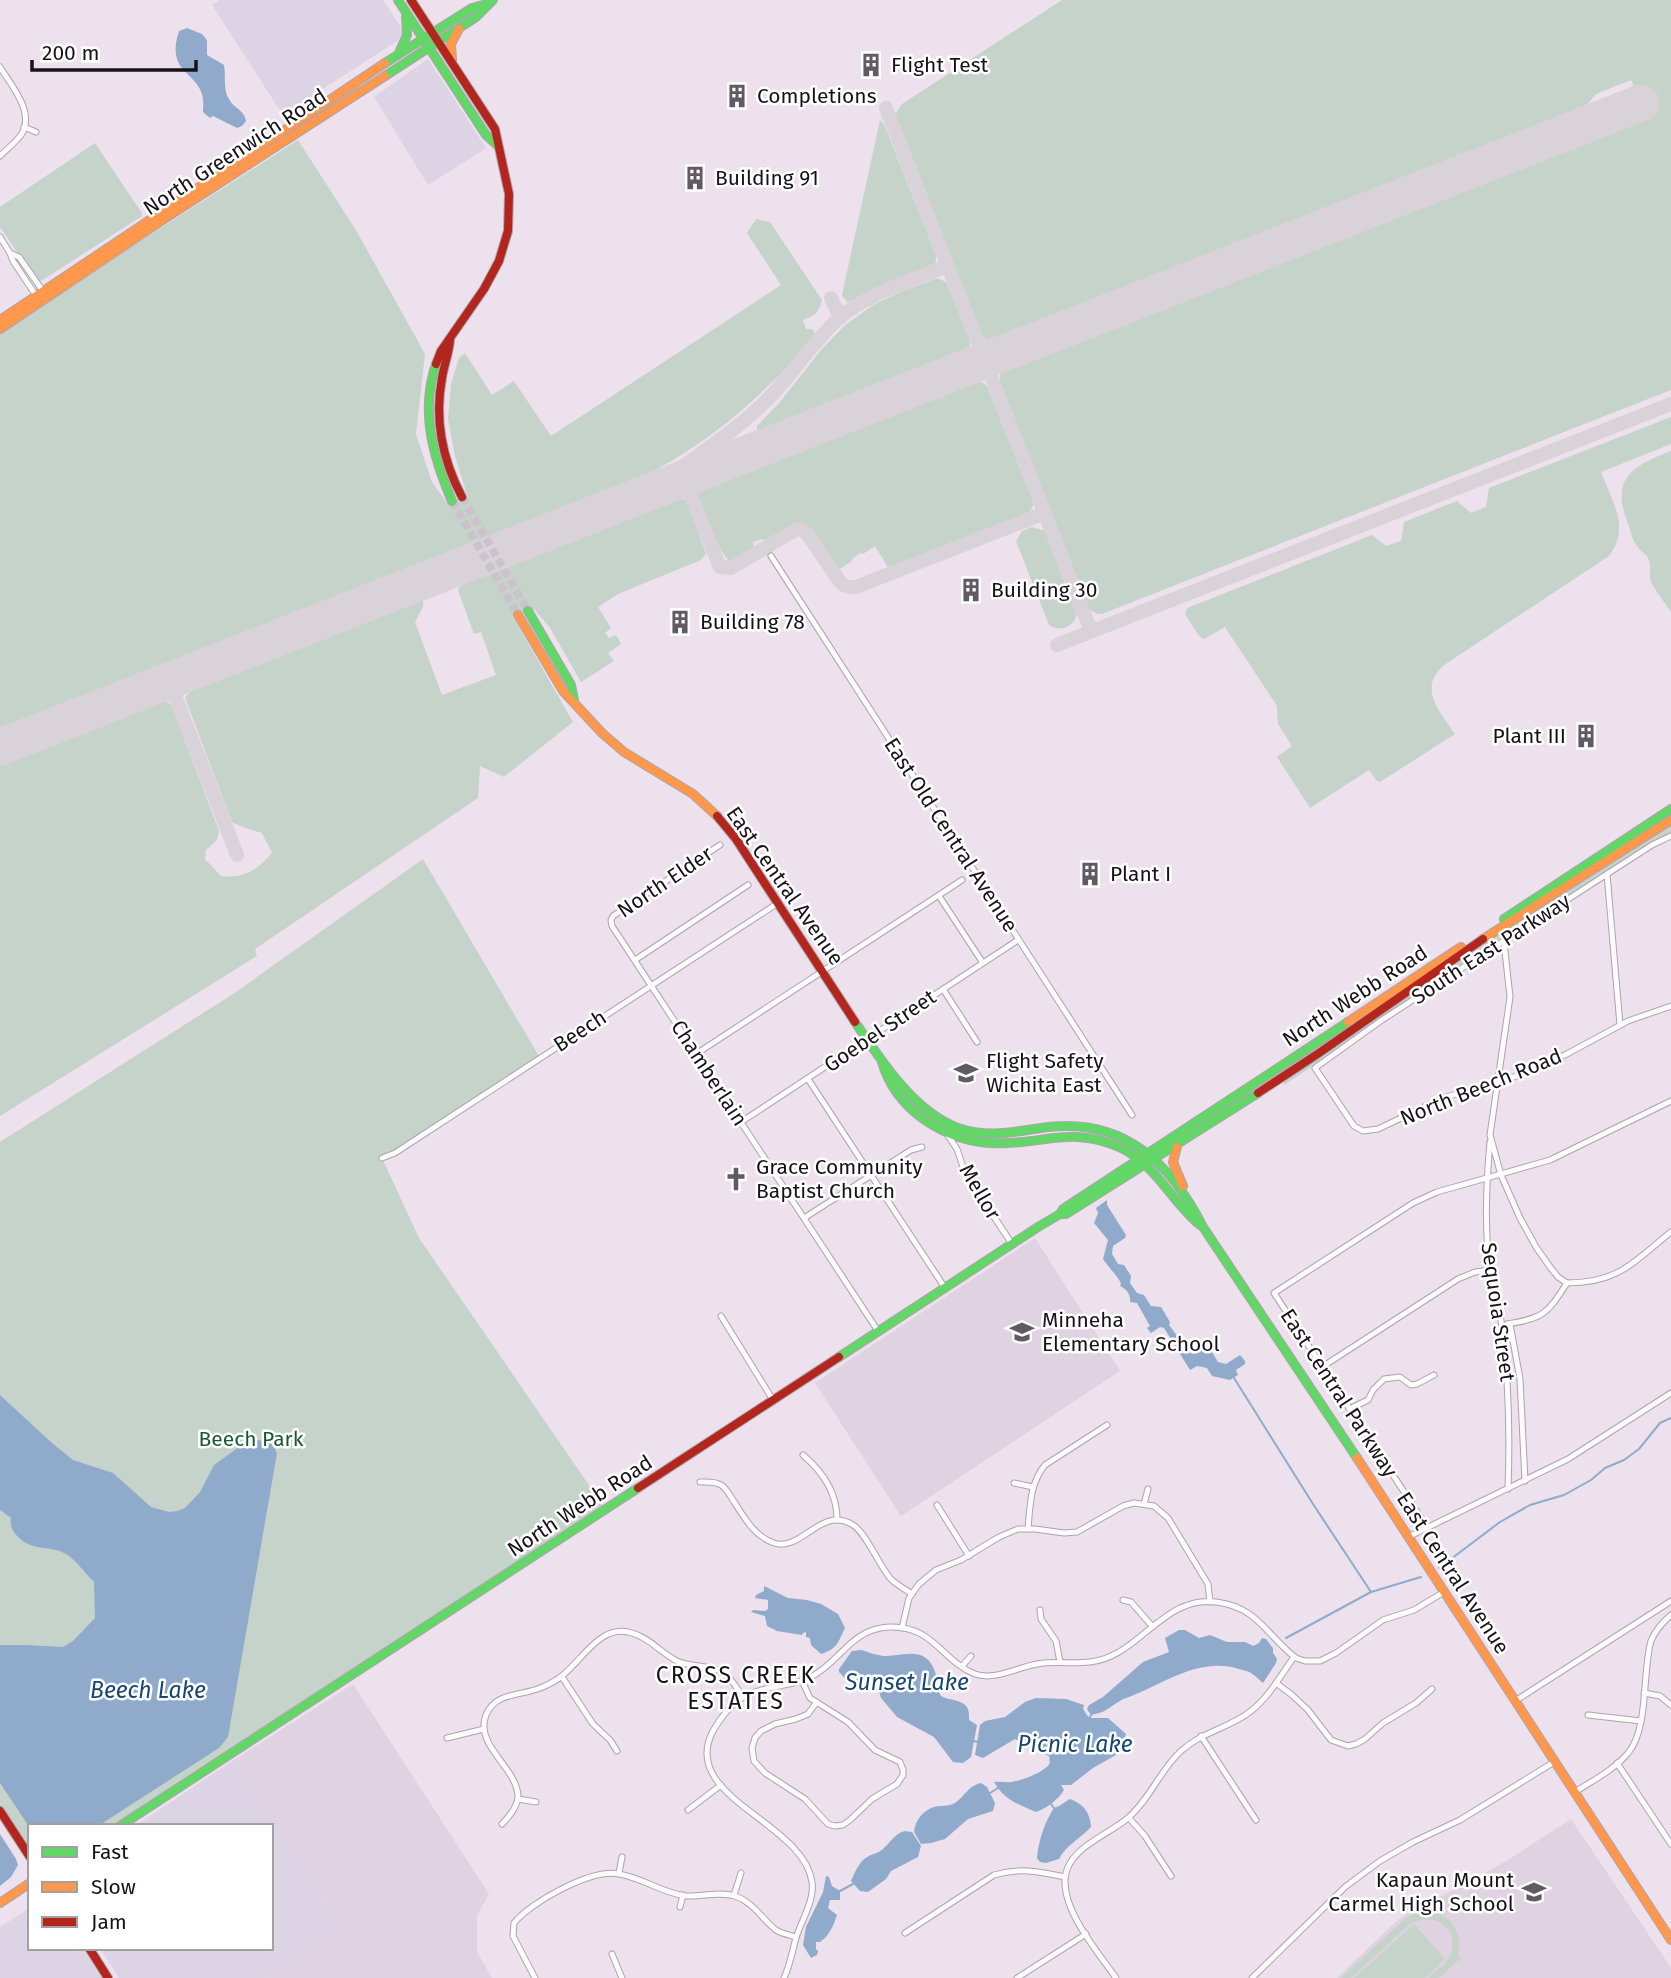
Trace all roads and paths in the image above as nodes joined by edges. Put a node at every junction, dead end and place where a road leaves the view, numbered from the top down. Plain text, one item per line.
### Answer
1 (398, 0) edge
2 (411, 0) edge
3 (490, 2) edge
4 (404, 9) junction
5 (460, 27) junction
6 (435, 37) junction
7 (423, 39) junction
8 (429, 47) junction
9 (398, 55) junction
10 (454, 66) junction
11 (0, 67) edge
12 (24, 128) junction
13 (36, 132) dead end
14 (497, 145) junction
15 (0, 156) edge
16 (0, 237) edge
17 (42, 297) junction
18 (0, 320) edge
19 (0, 329) edge
20 (450, 340) junction
21 (462, 497) tunnel mouth
22 (452, 501) tunnel mouth
23 (771, 556) dead end
24 (528, 611) tunnel mouth
25 (519, 615) tunnel mouth
26 (574, 700) junction
27 (1671, 809) edge
28 (1671, 820) edge
29 (1671, 836) edge
30 (720, 845) dead end
31 (1607, 874) junction
32 (962, 880) dead end
33 (748, 885) dead end
34 (939, 896) junction
35 (778, 902) junction
36 (611, 920) joint
37 (1018, 940) junction
38 (1504, 942) junction
39 (635, 960) junction
40 (983, 963) junction
41 (823, 971) junction
42 (651, 985) junction
43 (943, 989) junction
44 (1671, 1006) edge
45 (1620, 1026) junction
46 (1339, 1027) junction
47 (1344, 1036) junction
48 (867, 1039) junction
49 (977, 1042) dead end
50 (696, 1054) junction
51 (881, 1060) junction
52 (1315, 1068) joint
53 (808, 1079) junction
54 (1497, 1082) junction
55 (1671, 1101) edge
56 (1132, 1115) dead end
57 (741, 1122) junction
58 (1490, 1135) junction
59 (949, 1136) junction
60 (1177, 1145) junction
61 (922, 1147) dead end
62 (1147, 1152) junction
63 (382, 1158) dead end
64 (1138, 1158) junction
65 (1155, 1159) junction
66 (1146, 1165) junction
67 (871, 1175) junction
68 (1501, 1175) junction
69 (1487, 1178) junction
70 (1185, 1196) junction
71 (1060, 1214) junction
72 (804, 1218) junction
73 (1203, 1227) junction
74 (1671, 1232) edge
75 (1012, 1244) junction
76 (1490, 1270) junction
77 (1567, 1283) junction
78 (945, 1288) junction
79 (721, 1315) dead end
80 (1510, 1324) junction
81 (1502, 1325) junction
82 (878, 1331) junction
83 (1322, 1367) junction
84 (1434, 1375) dead end
85 (1671, 1393) edge
86 (773, 1400) junction
87 (1349, 1409) junction
88 (1107, 1424) dead end
89 (803, 1455) dead end
90 (1525, 1481) junction
91 (700, 1482) dead end
92 (1014, 1483) dead end
93 (1033, 1487) junction
94 (1148, 1489) dead end
95 (1508, 1489) junction
96 (1144, 1504) junction
97 (937, 1505) dead end
98 (837, 1519) junction
99 (1427, 1527) junction
100 (1028, 1529) junction
101 (1408, 1537) junction
102 (969, 1556) junction
103 (1444, 1592) junction
104 (912, 1594) junction
105 (1122, 1600) dead end
106 (1671, 1601) edge
107 (1210, 1602) junction
108 (1040, 1610) dead end
109 (1671, 1615) edge
110 (1152, 1626) junction
111 (902, 1628) junction
112 (971, 1656) dead end
113 (1294, 1657) junction
114 (1060, 1662) junction
115 (962, 1667) junction
116 (562, 1677) junction
117 (802, 1681) junction
118 (1276, 1683) junction
119 (1432, 1689) dead end
120 (1644, 1693) junction
121 (743, 1697) junction
122 (1515, 1701) junction
123 (816, 1703) junction
124 (1671, 1705) edge
125 (1588, 1715) dead end
126 (1641, 1721) junction
127 (484, 1728) junction
128 (1201, 1736) junction
129 (447, 1738) dead end
130 (617, 1751) dead end
131 (1555, 1762) junction
132 (1617, 1763) junction
133 (721, 1785) junction
134 (1575, 1793) junction
135 (518, 1799) junction
136 (537, 1802) dead end
137 (688, 1810) dead end
138 (0, 1811) edge
139 (1129, 1818) junction
140 (1256, 1820) dead end
141 (123, 1824) edge
142 (502, 1824) dead end
143 (1671, 1844) edge
144 (28, 1854) edge
145 (622, 1857) dead end
146 (619, 1873) junction
147 (741, 1873) dead end
148 (1171, 1876) dead end
149 (1065, 1877) junction
150 (28, 1884) edge
151 (683, 1895) junction
152 (734, 1895) junction
153 (0, 1903) edge
154 (681, 1907) dead end
155 (905, 1933) dead end
156 (1086, 1934) junction
157 (796, 1937) junction
158 (1671, 1940) edge
159 (90, 1950) edge
160 (612, 1954) dead end
161 (108, 1978) edge
162 (535, 1978) edge
163 (622, 1978) edge
164 (784, 1978) edge
165 (1017, 1978) edge
166 (1116, 1978) edge
167 (1252, 1978) edge

1 - 4 main road
2 - 6 main road
3 - 5 main road, North Greenwich Road
3 - 6 main road, North Greenwich Road
4 - 7 main road
4 - 9 main road
5 - 6 main road, North Greenwich Road
5 - 10 main road
6 - 7 main road, North Greenwich Road
6 - 8 main road, North Greenwich Road
6 - 10 main road
7 - 8 main road
7 - 9 main road, North Greenwich Road
8 - 14 main road
8 - 17 main road, North Greenwich Road
9 - 17 main road, North Greenwich Road
10 - 14 main road
11 - 12 street
12 - 13 street
12 - 15 street
14 - 20 main road
16 - 17 street
17 - 18 main road, North Greenwich Road
17 - 19 main road, North Greenwich Road
20 - 21 main road
20 - 22 main road
23 - 37 street, East Old Central Avenue
24 - 26 main road, East Central Avenue
25 - 26 main road, East Central Avenue
26 - 35 main road, East Central Avenue
27 - 46 main road, North Webb Road
28 - 47 main road, North Webb Road
29 - 31 street, South East Parkway
30 - 36 street, North Elder
31 - 38 street, South East Parkway
31 - 45 street
32 - 34 street
33 - 39 street
34 - 40 street
34 - 41 street
35 - 41 main road, East Central Avenue
35 - 42 street, Beech
36 - 39 street, Chamberlain
37 - 40 street, Goebel Street
37 - 56 street, East Old Central Avenue
38 - 52 street, South East Parkway
38 - 54 street, Sequoia Street
39 - 42 street, Chamberlain
40 - 43 street, Goebel Street
41 - 48 main road, East Central Avenue
41 - 50 street
42 - 50 street, Chamberlain
42 - 63 street, Beech
43 - 48 street, Goebel Street
43 - 49 street
44 - 45 street, North Beech Road
45 - 54 street, North Beech Road
46 - 47 main road
46 - 62 main road, North Webb Road
47 - 60 main road, North Webb Road
48 - 51 main road, East Central Avenue
48 - 53 street, Goebel Street
50 - 57 street, Chamberlain
51 - 59 main road, East Central Avenue
51 - 62 main road, East Central Avenue
52 - 54 street, North Beech Road
53 - 57 street, Goebel Street
53 - 67 street
54 - 58 street, Sequoia Street
55 - 68 street
57 - 72 street, Chamberlain
58 - 68 street, Sequoia Street
58 - 69 street, Sequoia Street
59 - 64 main road, East Central Avenue
59 - 75 street, Mellor
60 - 65 main road, North Webb Road
60 - 70 main road
61 - 67 street
62 - 64 main road, North Webb Road
62 - 65 main road, East Central Avenue
64 - 66 main road, East Central Avenue
64 - 71 main road, North Webb Road
65 - 66 main road, North Webb Road
65 - 70 main road, East Central Avenue
66 - 71 main road, North Webb Road
66 - 73 main road, East Central Avenue
67 - 72 street
67 - 78 street
68 - 69 street
68 - 77 street, Sequoia Street
69 - 76 street, Sequoia Street
69 - 83 street, East Central Parkway
70 - 73 main road, East Central Avenue
71 - 75 main road, North Webb Road
72 - 82 street, Chamberlain
73 - 101 main road, East Central Avenue
74 - 77 street
75 - 78 main road, North Webb Road
76 - 81 street, Sequoia Street
76 - 83 street
77 - 80 street
78 - 82 main road, North Webb Road
79 - 86 street
80 - 81 street
80 - 90 street, Sequoia Street
81 - 95 street, Sequoia Street
82 - 86 main road, North Webb Road
83 - 87 street, East Central Parkway
84 - 87 street
85 - 90 street
86 - 141 main road, North Webb Road
87 - 99 street, East Central Parkway
88 - 93 street
89 - 98 street
90 - 95 street
91 - 98 street
92 - 93 street
93 - 100 street
94 - 96 street
95 - 99 street
96 - 100 street
96 - 107 street
97 - 102 street
98 - 104 street
99 - 101 street
100 - 102 street
101 - 103 main road, East Central Avenue
102 - 104 street
103 - 113 street
103 - 122 main road, East Central Avenue
104 - 111 street
105 - 110 street
106 - 122 street
107 - 110 street
107 - 113 street
108 - 114 street
109 - 120 street
110 - 114 street
111 - 115 street
111 - 117 street
112 - 115 street
113 - 118 street
114 - 115 street
116 - 121 street
116 - 127 street
116 - 130 street
117 - 121 street
117 - 123 street
118 - 119 street
118 - 128 street
120 - 124 street
120 - 126 street
121 - 133 street
122 - 131 main road, East Central Avenue
123 - 123 street
125 - 126 street
126 - 132 street
127 - 129 street
127 - 135 street
128 - 139 street
128 - 140 street
131 - 134 main road, East Central Avenue
131 - 167 street
132 - 134 street
132 - 143 street
133 - 137 street
133 - 157 street
134 - 158 main road, East Central Avenue
135 - 136 street
135 - 142 street
138 - 144 main road
139 - 148 street
139 - 149 street
145 - 146 street
146 - 151 street
146 - 162 street
147 - 152 street
149 - 155 street
149 - 156 street
150 - 153 main road
151 - 152 street
151 - 154 street
152 - 157 street
156 - 165 street
156 - 166 street
157 - 164 street
159 - 161 main road
160 - 163 street

